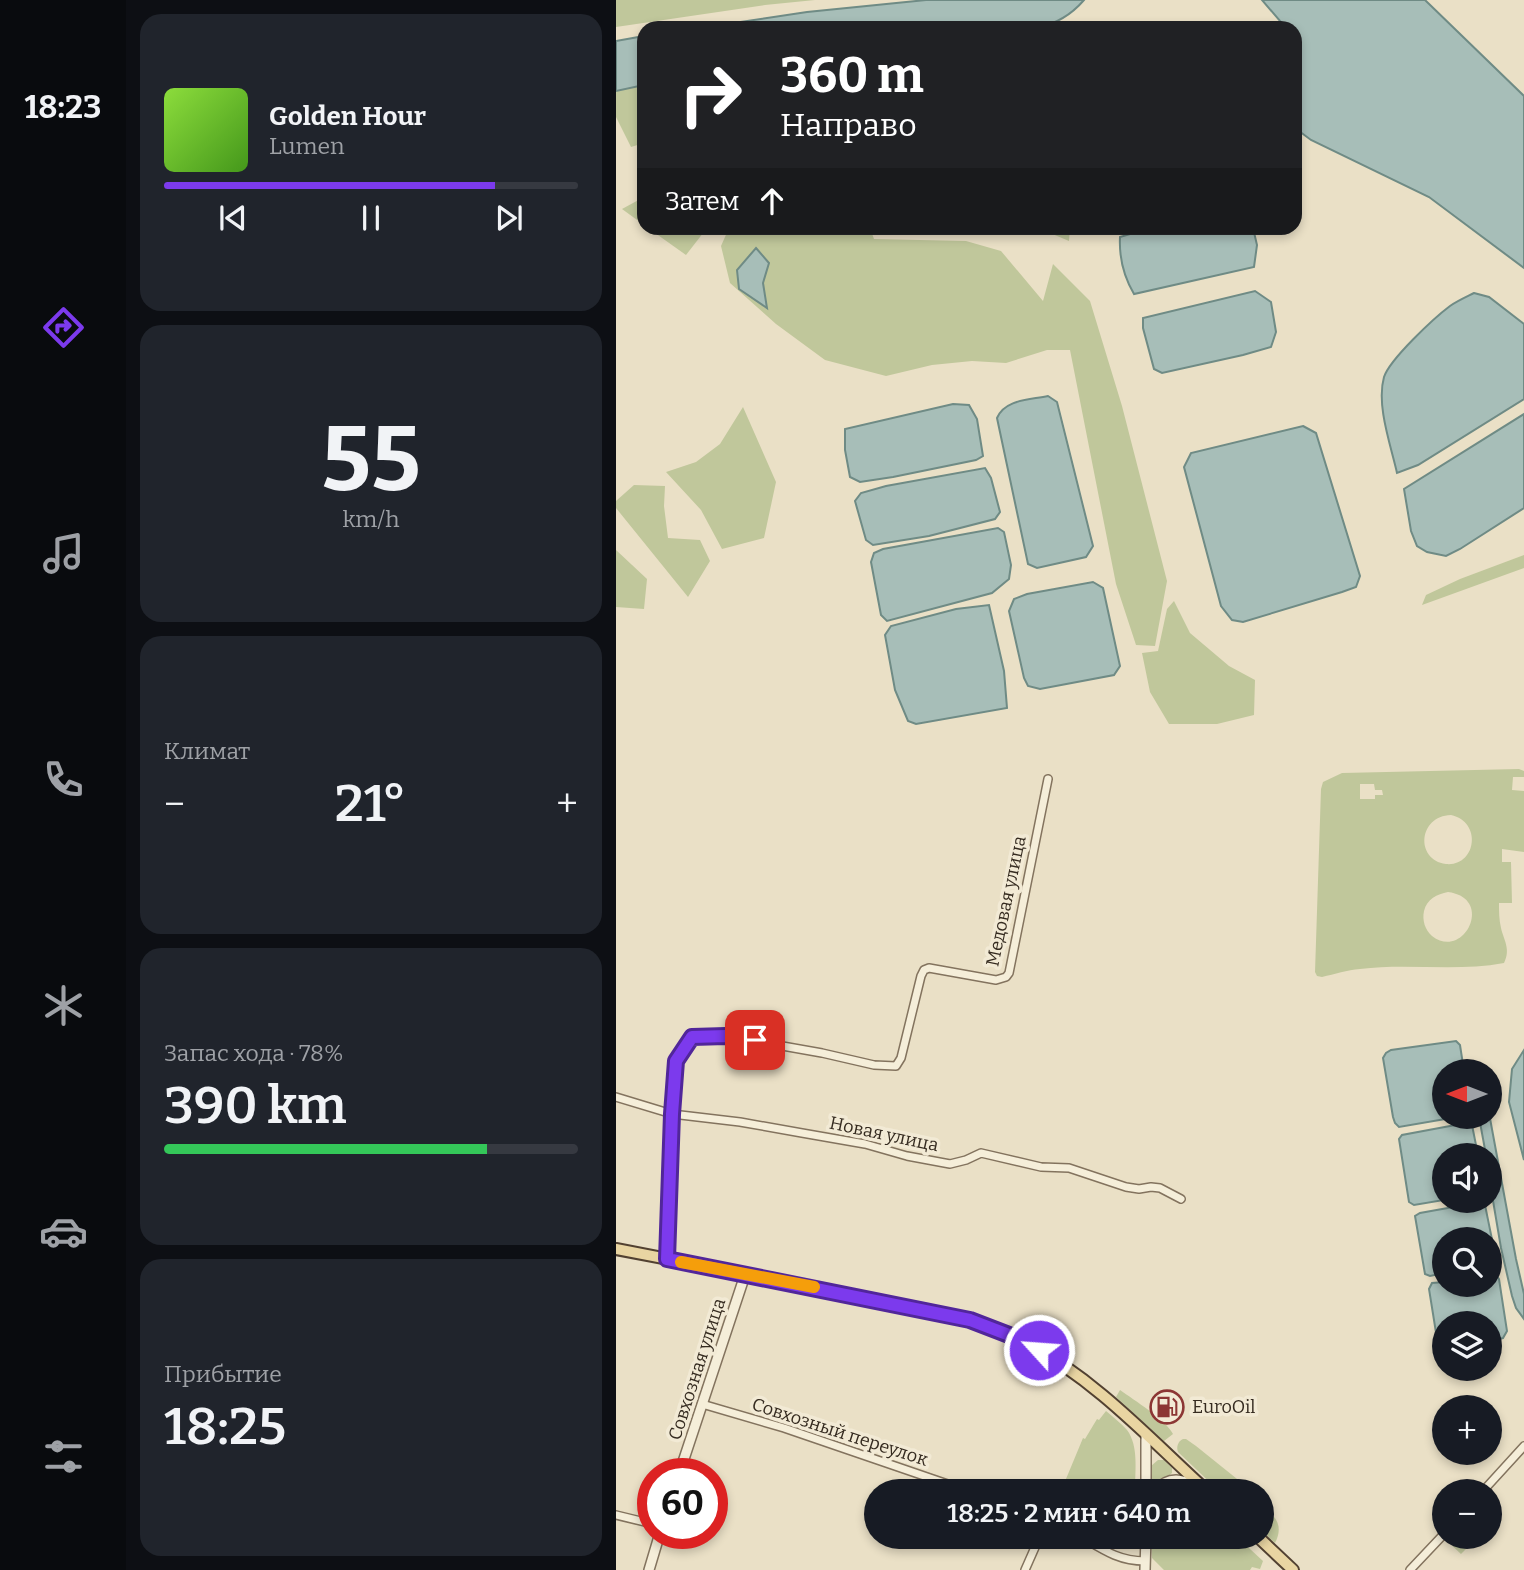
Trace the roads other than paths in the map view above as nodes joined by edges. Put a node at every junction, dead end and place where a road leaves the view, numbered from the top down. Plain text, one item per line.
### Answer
1 (1048, 779) dead end
2 (616, 1097) edge
3 (672, 1114) junction
4 (1181, 1199) dead end
5 (616, 1249) edge
6 (667, 1259) junction
7 (745, 1275) junction
8 (702, 1404) junction
9 (1146, 1434) junction
10 (1524, 1446) edge
11 (684, 1458) edge
12 (932, 1479) edge
13 (1146, 1479) edge
14 (1194, 1479) edge
15 (1494, 1479) edge
16 (616, 1515) edge
17 (637, 1520) edge
18 (1432, 1547) edge
19 (655, 1549) edge
20 (1035, 1549) edge
21 (1103, 1549) edge
22 (1270, 1549) edge
23 (1145, 1566) edge
24 (649, 1570) edge
25 (1026, 1570) edge
26 (1293, 1570) edge
27 (1410, 1570) edge

1 - 3 street, Медовая улица
2 - 3 street, Новая улица
3 - 4 street, Новая улица
3 - 6 street
5 - 6 main road
6 - 7 main road
7 - 8 street, Совхозная улица
7 - 9 main road
8 - 11 street, Совхозная улица
8 - 12 street, Совхозный переулок
9 - 13 street
9 - 14 main road
10 - 15 street
16 - 17 street
18 - 27 street
19 - 24 street
20 - 25 street
21 - 23 street
22 - 26 main road

